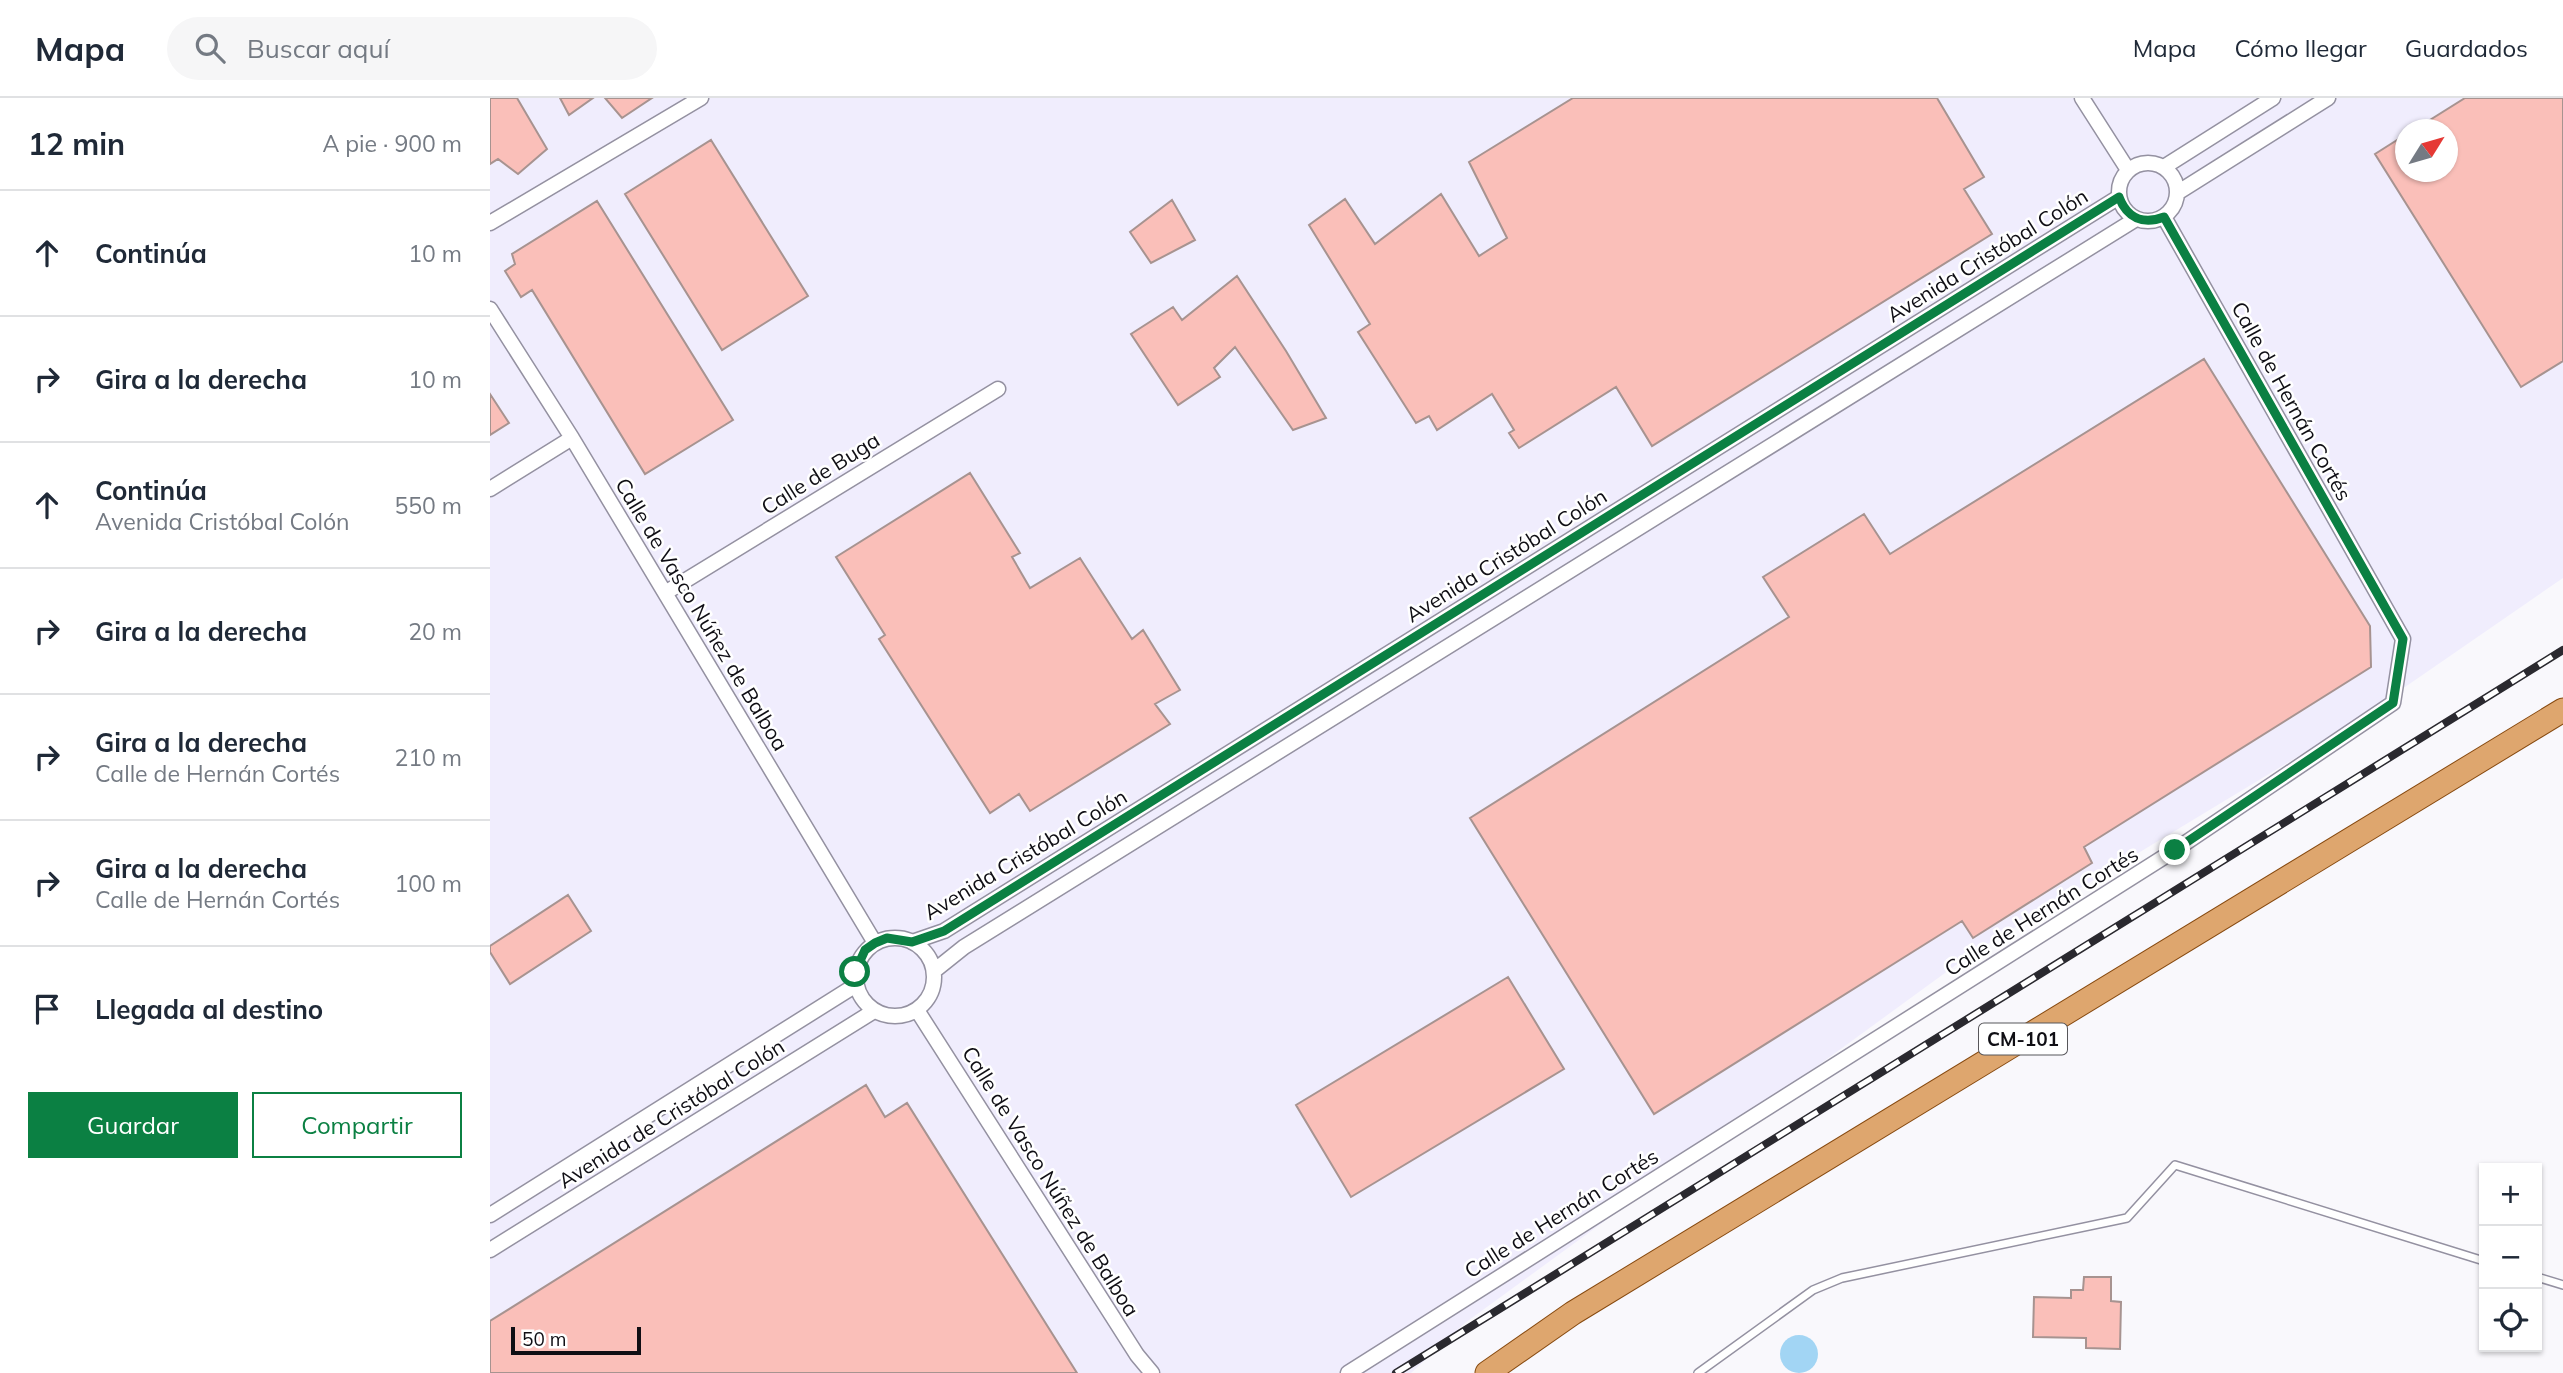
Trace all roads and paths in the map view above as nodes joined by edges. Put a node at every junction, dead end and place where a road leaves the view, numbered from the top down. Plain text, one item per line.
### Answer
1 (701, 98) edge
2 (2082, 98) edge
3 (2273, 98) edge
4 (2328, 98) edge
5 (2164, 167) junction
6 (2128, 170) junction
7 (2177, 192) junction
8 (2119, 197) junction
9 (2164, 217) junction
10 (2136, 219) junction
11 (490, 223) edge
12 (490, 309) edge
13 (998, 389) dead end
14 (572, 438) junction
15 (490, 489) edge
16 (665, 593) junction
17 (2563, 710) edge
18 (912, 942) junction
19 (875, 943) junction
20 (933, 971) junction
21 (856, 985) junction
22 (917, 1010) junction
23 (874, 1011) junction
24 (490, 1215) edge
25 (490, 1250) edge
26 (2479, 1259) edge
27 (2542, 1279) edge
28 (2563, 1285) edge
29 (1152, 1373) edge
30 (1348, 1373) edge
31 (1487, 1373) edge
32 (1698, 1373) edge

1 - 11 street
2 - 6 street
3 - 5 street
4 - 7 street
5 - 6 street
5 - 7 street
6 - 8 street
7 - 9 street
8 - 10 street
8 - 18 street, Avenida Cristóbal Colón
9 - 10 street
9 - 30 street, Calle de Hernán Cortés
10 - 20 street
12 - 14 street, Calle de Vasco Núñez de Balboa
13 - 16 street, Calle de Buga
14 - 15 street
14 - 16 street, Calle de Vasco Núñez de Balboa
16 - 19 street, Calle de Vasco Núñez de Balboa
17 - 31 main road, CM-101
18 - 19 street
18 - 20 street
19 - 21 street
20 - 22 street
21 - 23 street
21 - 24 street, Avenida de Cristóbal Colón
22 - 23 street
22 - 29 street, Calle de Vasco Núñez de Balboa
23 - 25 street, Avenida de Cristóbal Colón
26 - 32 lane
27 - 28 lane

